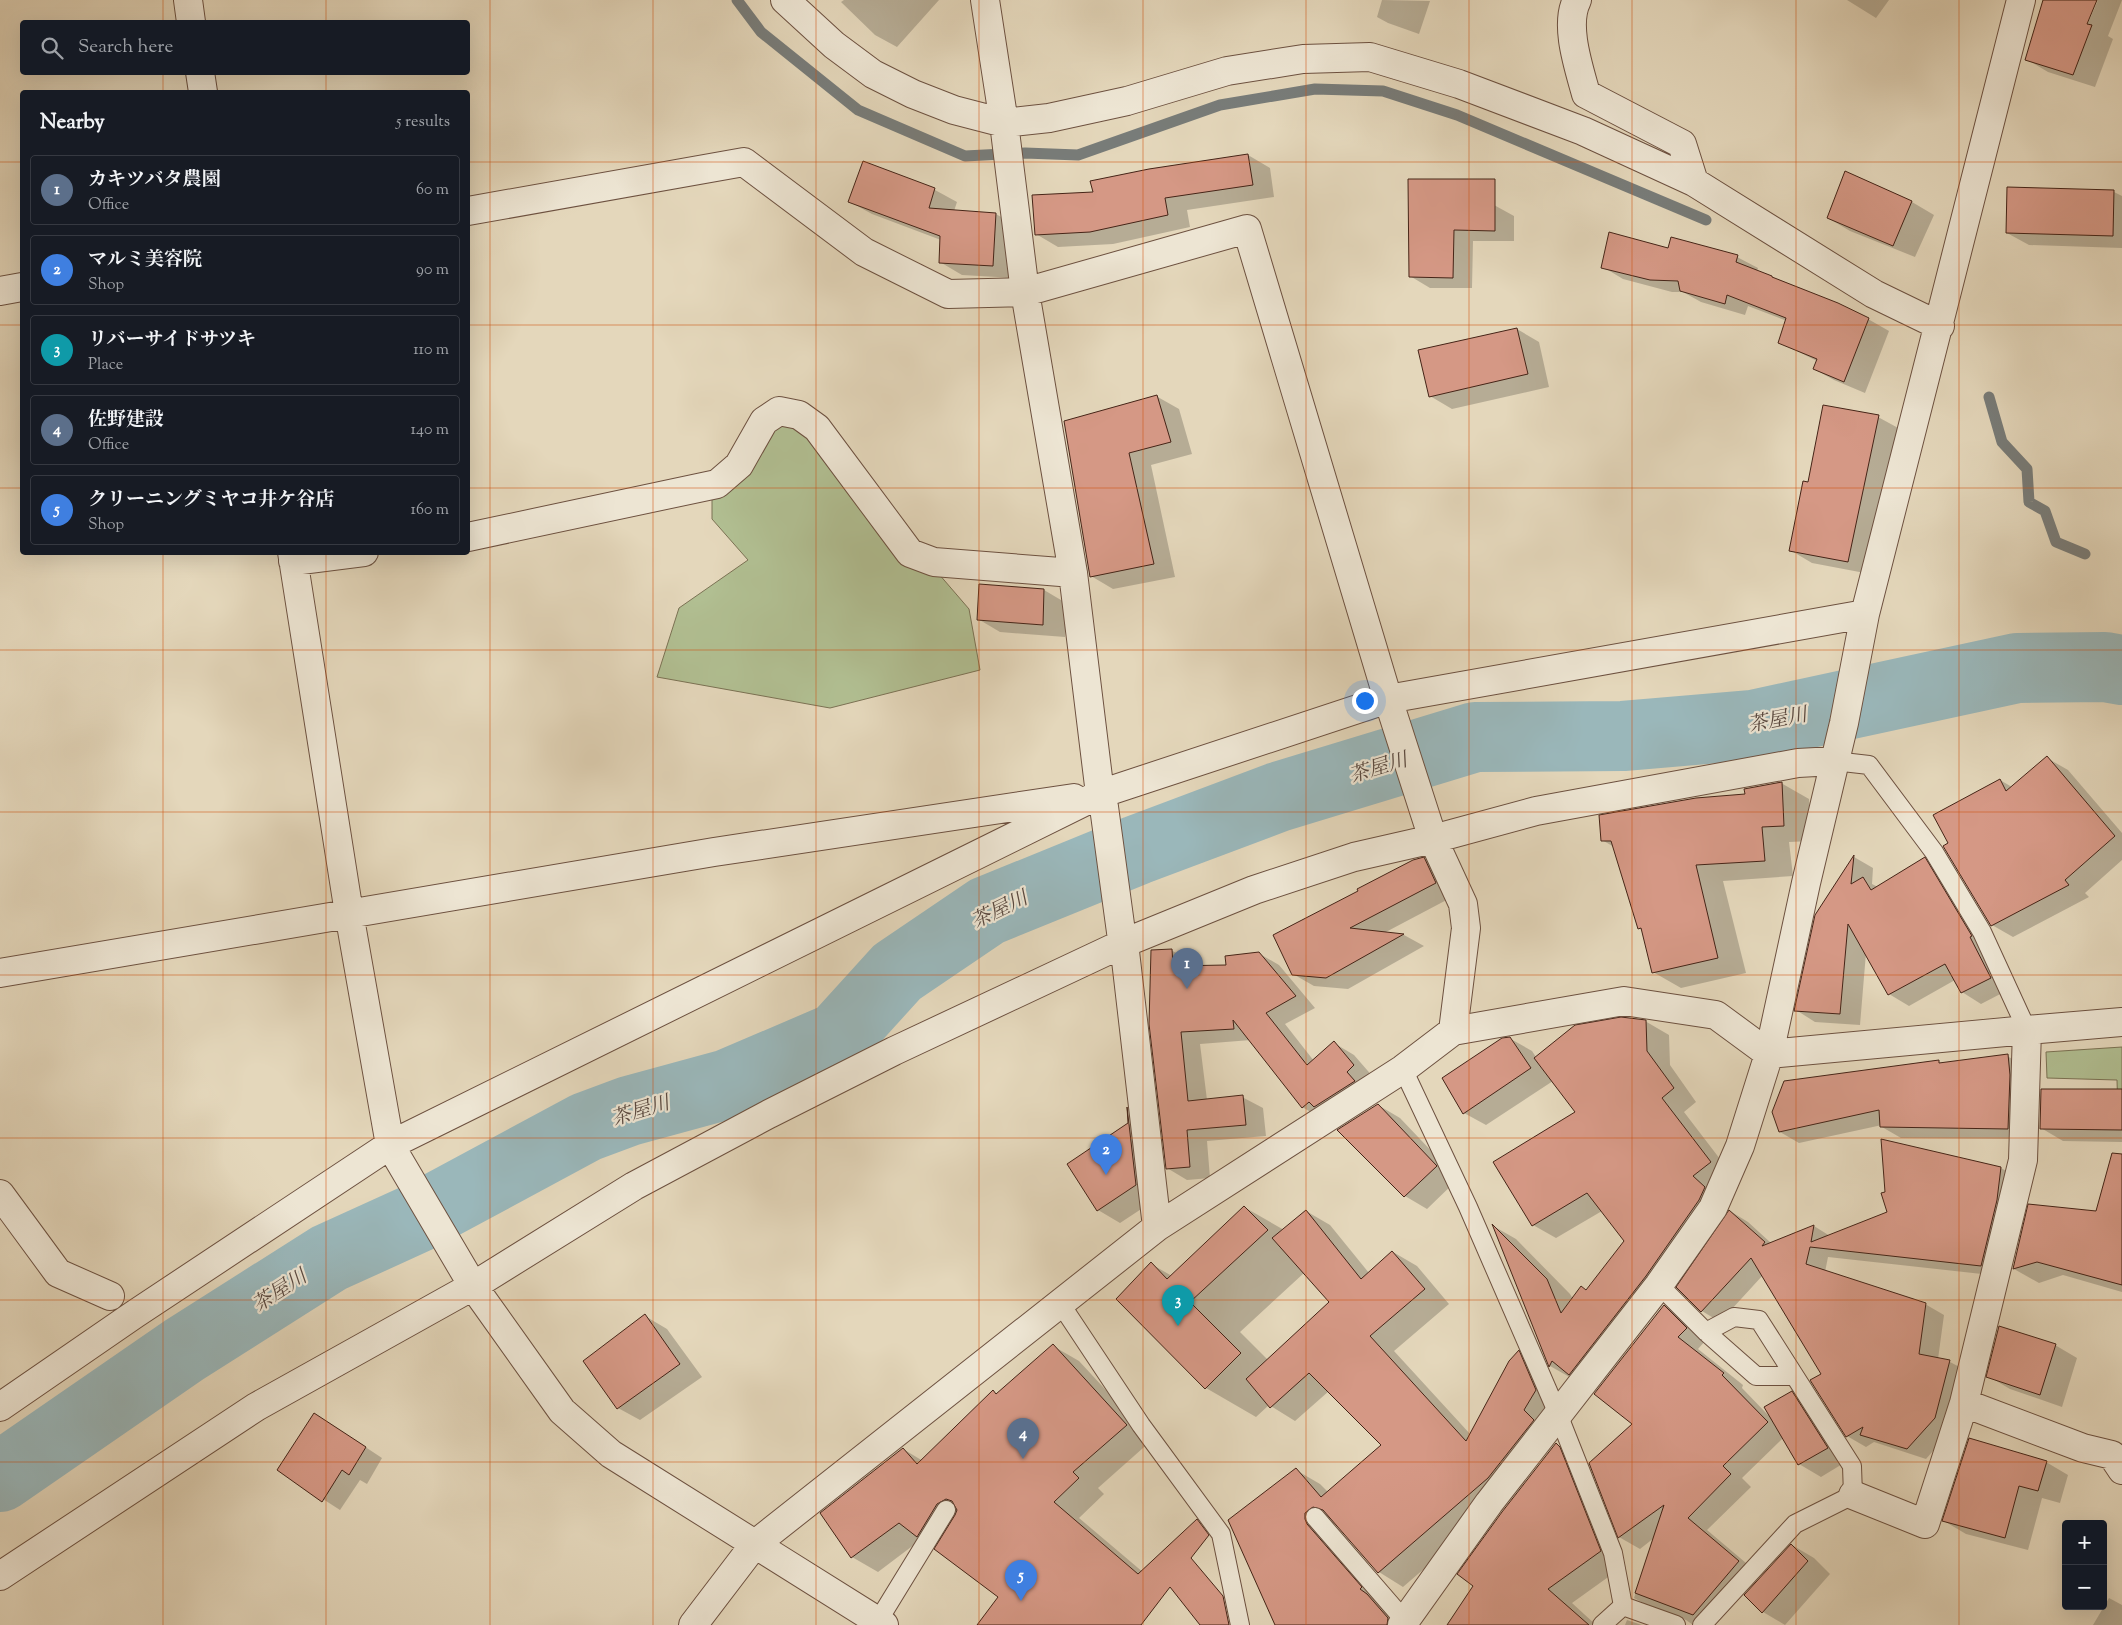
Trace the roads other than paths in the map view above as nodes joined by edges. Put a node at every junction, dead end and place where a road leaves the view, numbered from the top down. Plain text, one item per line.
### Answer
1 (188, 0) edge
2 (785, 0) edge
3 (985, 0) edge
4 (1577, 0) edge
5 (2021, 0) edge
6 (191, 20) edge
7 (200, 75) edge
8 (203, 90) edge
9 (1004, 123) junction
10 (1694, 182) junction
11 (470, 211) edge
12 (20, 287) edge
13 (0, 291) edge
14 (1025, 292) junction
15 (1940, 326) junction
16 (470, 537) edge
17 (321, 555) edge
18 (292, 557) edge
19 (1073, 573) junction
20 (1865, 614) junction
21 (1388, 699) junction
22 (1834, 761) junction
23 (1102, 801) junction
24 (1433, 839) junction
25 (349, 913) junction
26 (1122, 937) junction
27 (0, 973) edge
28 (2122, 1022) edge
29 (2027, 1030) junction
30 (1453, 1031) junction
31 (1769, 1054) junction
32 (1402, 1069) junction
33 (390, 1145) junction
34 (0, 1194) edge
35 (1157, 1227) junction
36 (468, 1277) junction
37 (1659, 1285) junction
38 (110, 1296) dead end
39 (1060, 1303) junction
40 (1706, 1332) junction
41 (1794, 1376) junction
42 (1964, 1403) junction
43 (0, 1408) edge
44 (1558, 1414) junction
45 (2122, 1470) edge
46 (1853, 1495) junction
47 (946, 1510) dead end
48 (1315, 1517) dead end
49 (754, 1544) junction
50 (0, 1576) edge
51 (1623, 1606) junction
52 (881, 1623) edge
53 (1404, 1623) edge
54 (693, 1625) edge
55 (1240, 1625) edge
56 (1602, 1625) edge
57 (1676, 1625) edge
58 (1702, 1625) edge

1 - 6 street
2 - 9 street
3 - 9 street
4 - 10 street
5 - 15 street
7 - 8 street
9 - 10 street
9 - 14 street
10 - 15 street
11 - 14 street
12 - 13 street
14 - 19 street
14 - 21 street
15 - 20 street
16 - 19 street
17 - 18 street
18 - 25 street
19 - 23 street
20 - 21 street
20 - 22 street
21 - 23 street
21 - 24 street
22 - 24 street
22 - 29 lane
22 - 31 street
23 - 25 street
23 - 26 street
23 - 33 street
24 - 26 street
24 - 30 street
25 - 27 street
25 - 33 street
26 - 35 street
26 - 36 street
28 - 29 street
29 - 31 street
29 - 42 street
30 - 31 street
30 - 32 street
31 - 37 street
32 - 35 street
32 - 44 lane
33 - 36 street
33 - 43 street
34 - 38 street
35 - 39 street
36 - 49 street
36 - 50 street
37 - 40 lane
37 - 44 street
39 - 49 street
39 - 55 lane
40 - 41 lane
40 - 41 lane
41 - 46 lane
42 - 45 street
42 - 46 street
44 - 51 lane
44 - 53 street
46 - 58 lane
47 - 52 lane
48 - 53 lane
49 - 52 street
49 - 54 street
51 - 56 lane
51 - 57 lane

